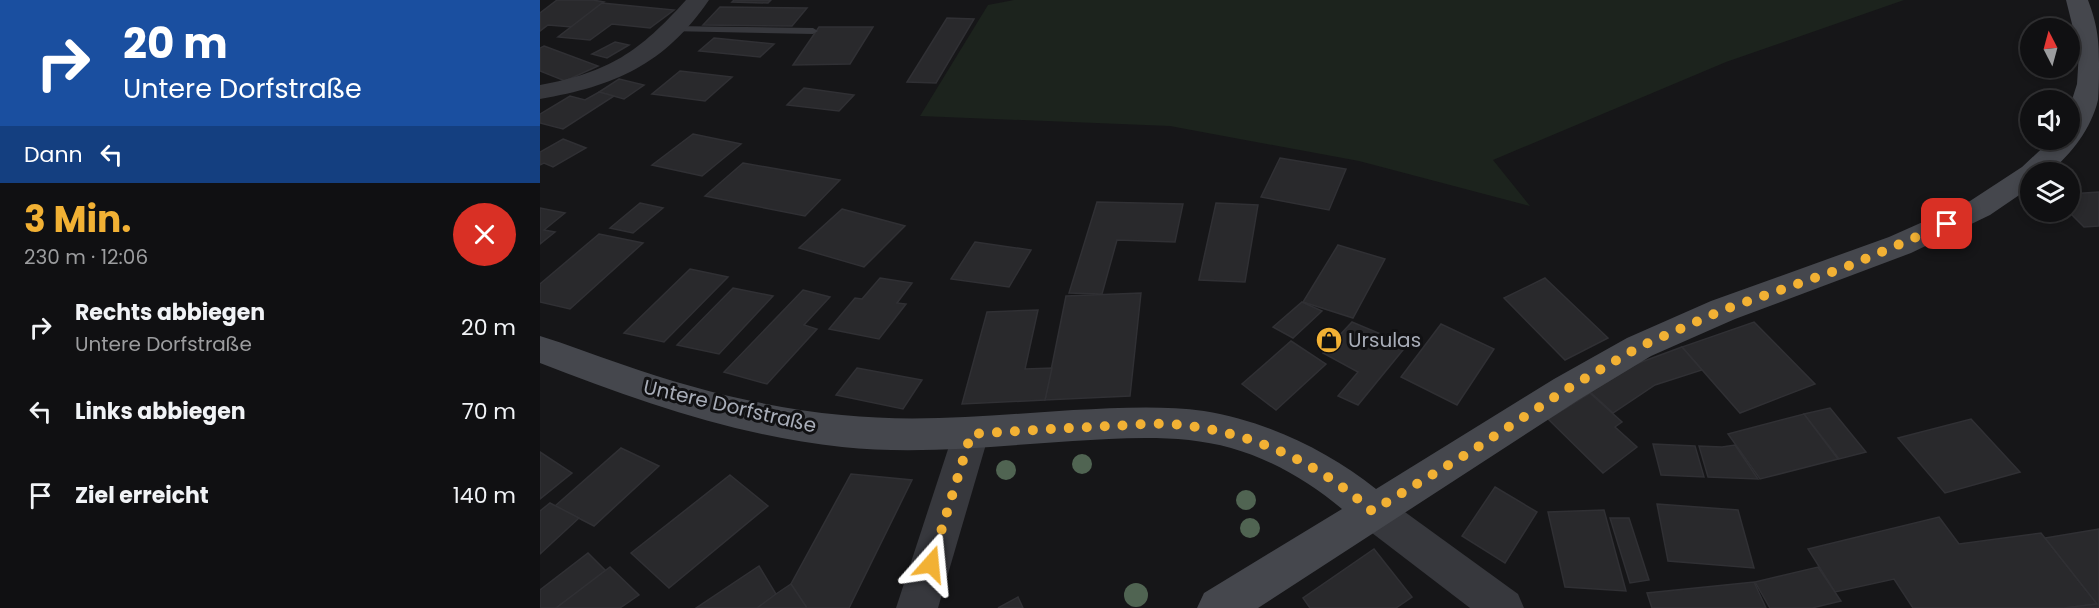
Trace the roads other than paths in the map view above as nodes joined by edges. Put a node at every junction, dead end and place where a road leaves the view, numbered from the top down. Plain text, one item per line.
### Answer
1 (698, 0) edge
2 (2077, 0) edge
3 (672, 28) junction
4 (813, 31) dead end
5 (540, 92) edge
6 (2080, 117) edge
7 (2057, 150) edge
8 (2045, 162) edge
9 (2020, 181) edge
10 (540, 349) edge
11 (971, 434) junction
12 (1372, 511) junction
13 (917, 608) edge
14 (1219, 608) edge
15 (1503, 608) edge

1 - 3 street
2 - 6 street
3 - 4 lane
3 - 5 street
7 - 8 street
9 - 12 street
10 - 11 street, Untere Dorfstraße
11 - 12 street, Untere Dorfstraße
11 - 13 street
12 - 14 street
12 - 15 street

